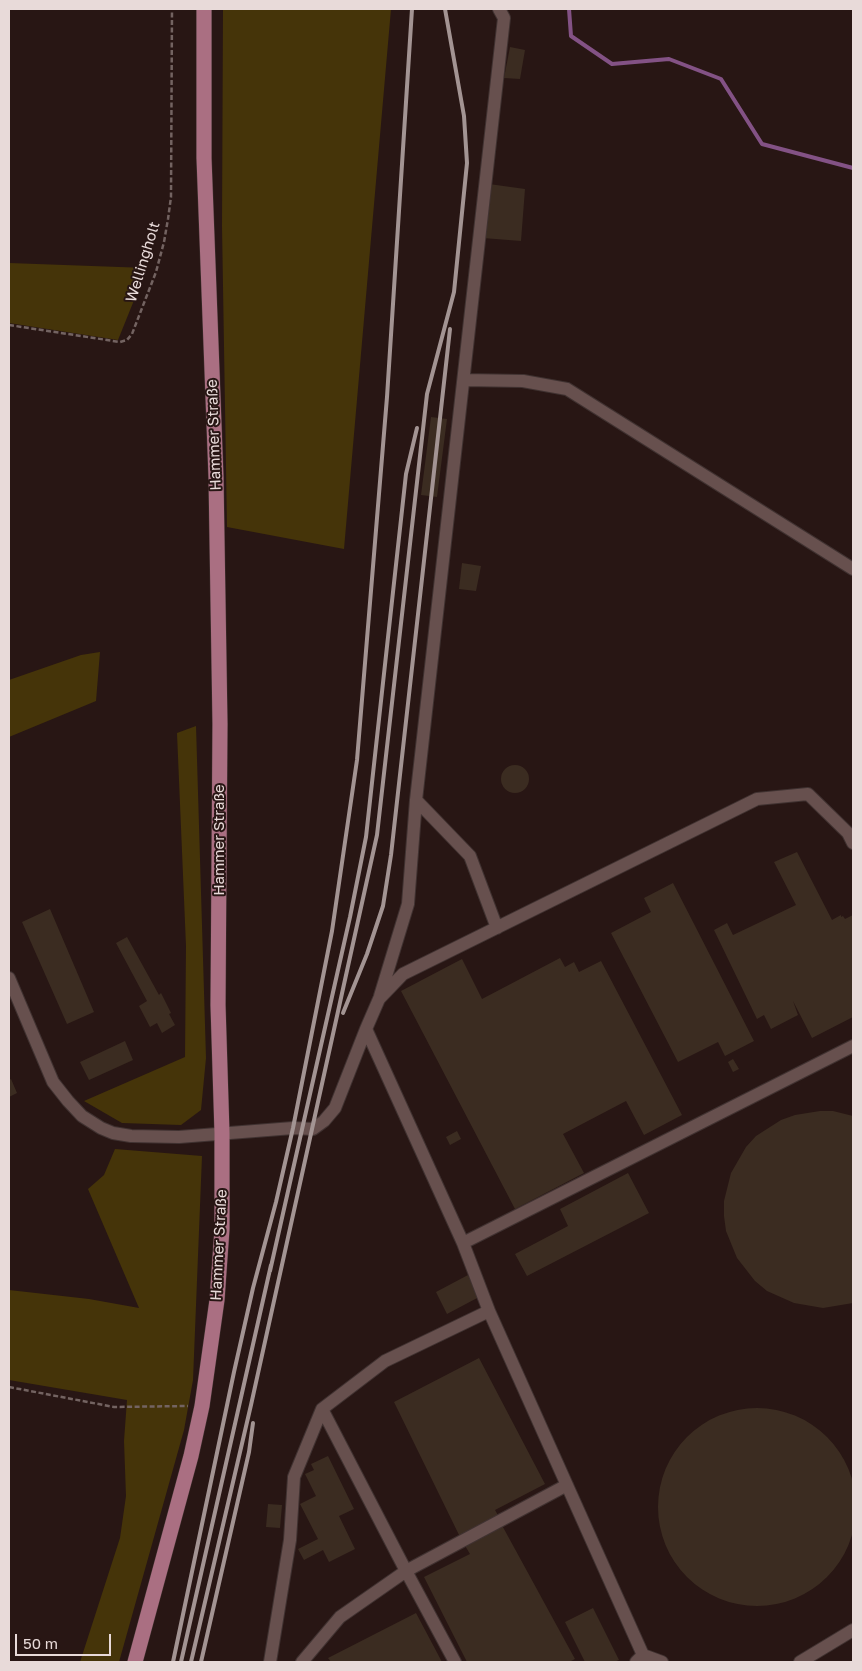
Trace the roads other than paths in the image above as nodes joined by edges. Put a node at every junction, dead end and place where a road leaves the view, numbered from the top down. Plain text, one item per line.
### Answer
1 (204, 9) edge
2 (499, 9) edge
3 (464, 380) junction
4 (853, 569) edge
5 (416, 800) junction
6 (853, 843) edge
7 (497, 928) junction
8 (9, 978) edge
9 (379, 999) junction
10 (366, 1029) junction
11 (853, 1046) edge
12 (222, 1134) junction
13 (463, 1244) junction
14 (489, 1311) junction
15 (322, 1409) junction
16 (567, 1485) junction
17 (406, 1571) junction
18 (853, 1630) edge
19 (639, 1659) edge
20 (135, 1662) edge
21 (270, 1662) edge
22 (302, 1662) edge
23 (455, 1662) edge
24 (662, 1662) edge
25 (800, 1662) edge

1 - 12 main road, Hammer Straße
2 - 3 street
3 - 4 street
3 - 5 street
5 - 7 street
5 - 9 street
6 - 7 street
7 - 9 street
8 - 12 street
9 - 10 street
10 - 12 street
10 - 13 street
11 - 13 street
12 - 20 main road, Hammer Straße
13 - 14 street
14 - 15 street
14 - 16 street
15 - 17 street
15 - 21 street
16 - 17 street
16 - 19 street
17 - 22 street
17 - 23 street
18 - 25 street
19 - 24 street

